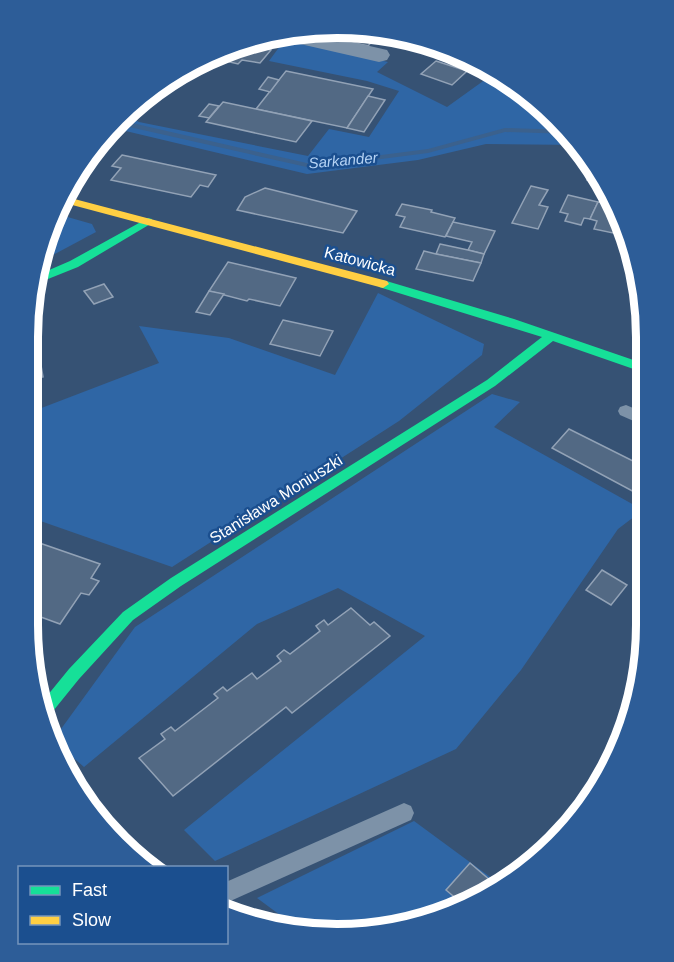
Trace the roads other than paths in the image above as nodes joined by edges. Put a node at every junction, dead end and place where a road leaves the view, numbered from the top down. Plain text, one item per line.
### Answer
1 (308, 39) edge
2 (379, 55) dead end
3 (70, 201) edge
4 (147, 221) junction
5 (44, 277) edge
6 (550, 337) junction
7 (636, 366) edge
8 (626, 411) dead end
9 (636, 416) edge
10 (49, 707) edge
11 (404, 813) dead end
12 (228, 892) edge

1 - 2 street
3 - 4 street, Katowicka
4 - 5 street
4 - 6 street, Katowicka
6 - 7 street, Katowicka
6 - 10 street, Stanisława Moniuszki
8 - 9 lane
11 - 12 lane

